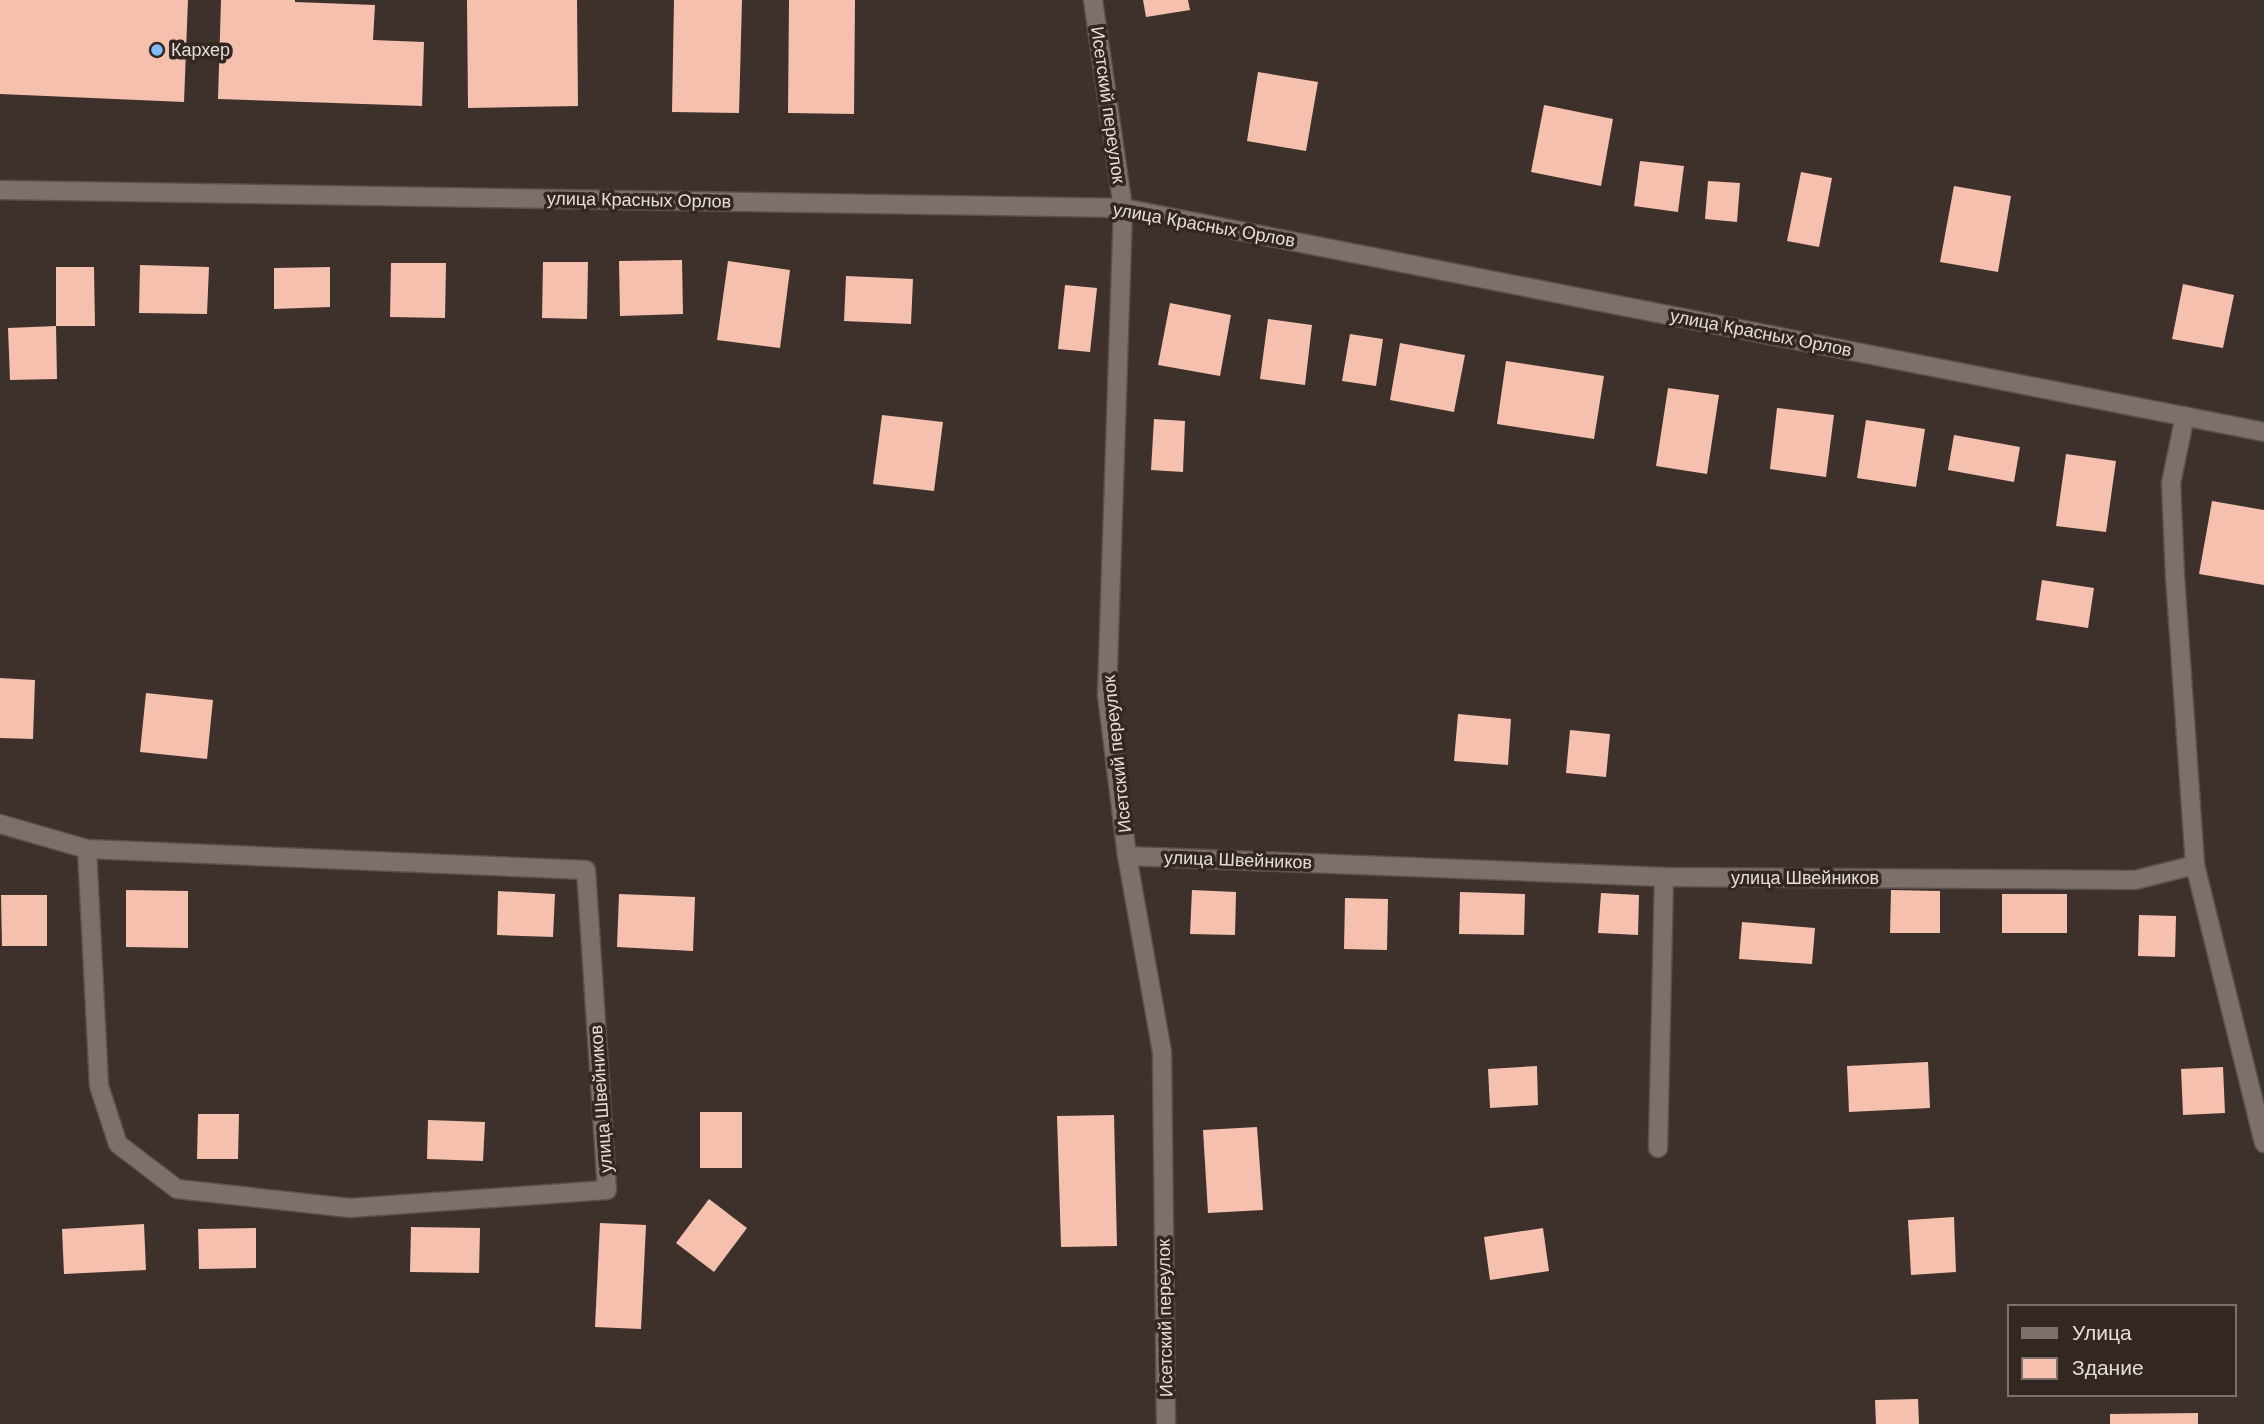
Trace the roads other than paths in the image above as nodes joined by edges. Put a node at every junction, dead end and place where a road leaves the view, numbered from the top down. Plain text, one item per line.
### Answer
1 (1093, 0) edge
2 (0, 190) edge
3 (1123, 208) junction
4 (2185, 416) junction
5 (2264, 432) edge
6 (0, 824) edge
7 (87, 849) junction
8 (1127, 856) junction
9 (2195, 865) junction
10 (1664, 877) junction
11 (2264, 1143) edge
12 (1658, 1149) dead end
13 (1166, 1424) edge

1 - 3 street, Исетский переулок
2 - 3 street, улица Красных Орлов
3 - 4 street, улица Красных Орлов
3 - 8 street, Исетский переулок
4 - 5 street, улица Красных Орлов
4 - 9 street
6 - 7 street, улица Швейников
7 - 7 street, улица Швейников
8 - 10 street, улица Швейников
8 - 13 street, Исетский переулок
9 - 10 street, улица Швейников
9 - 11 street
10 - 12 street

